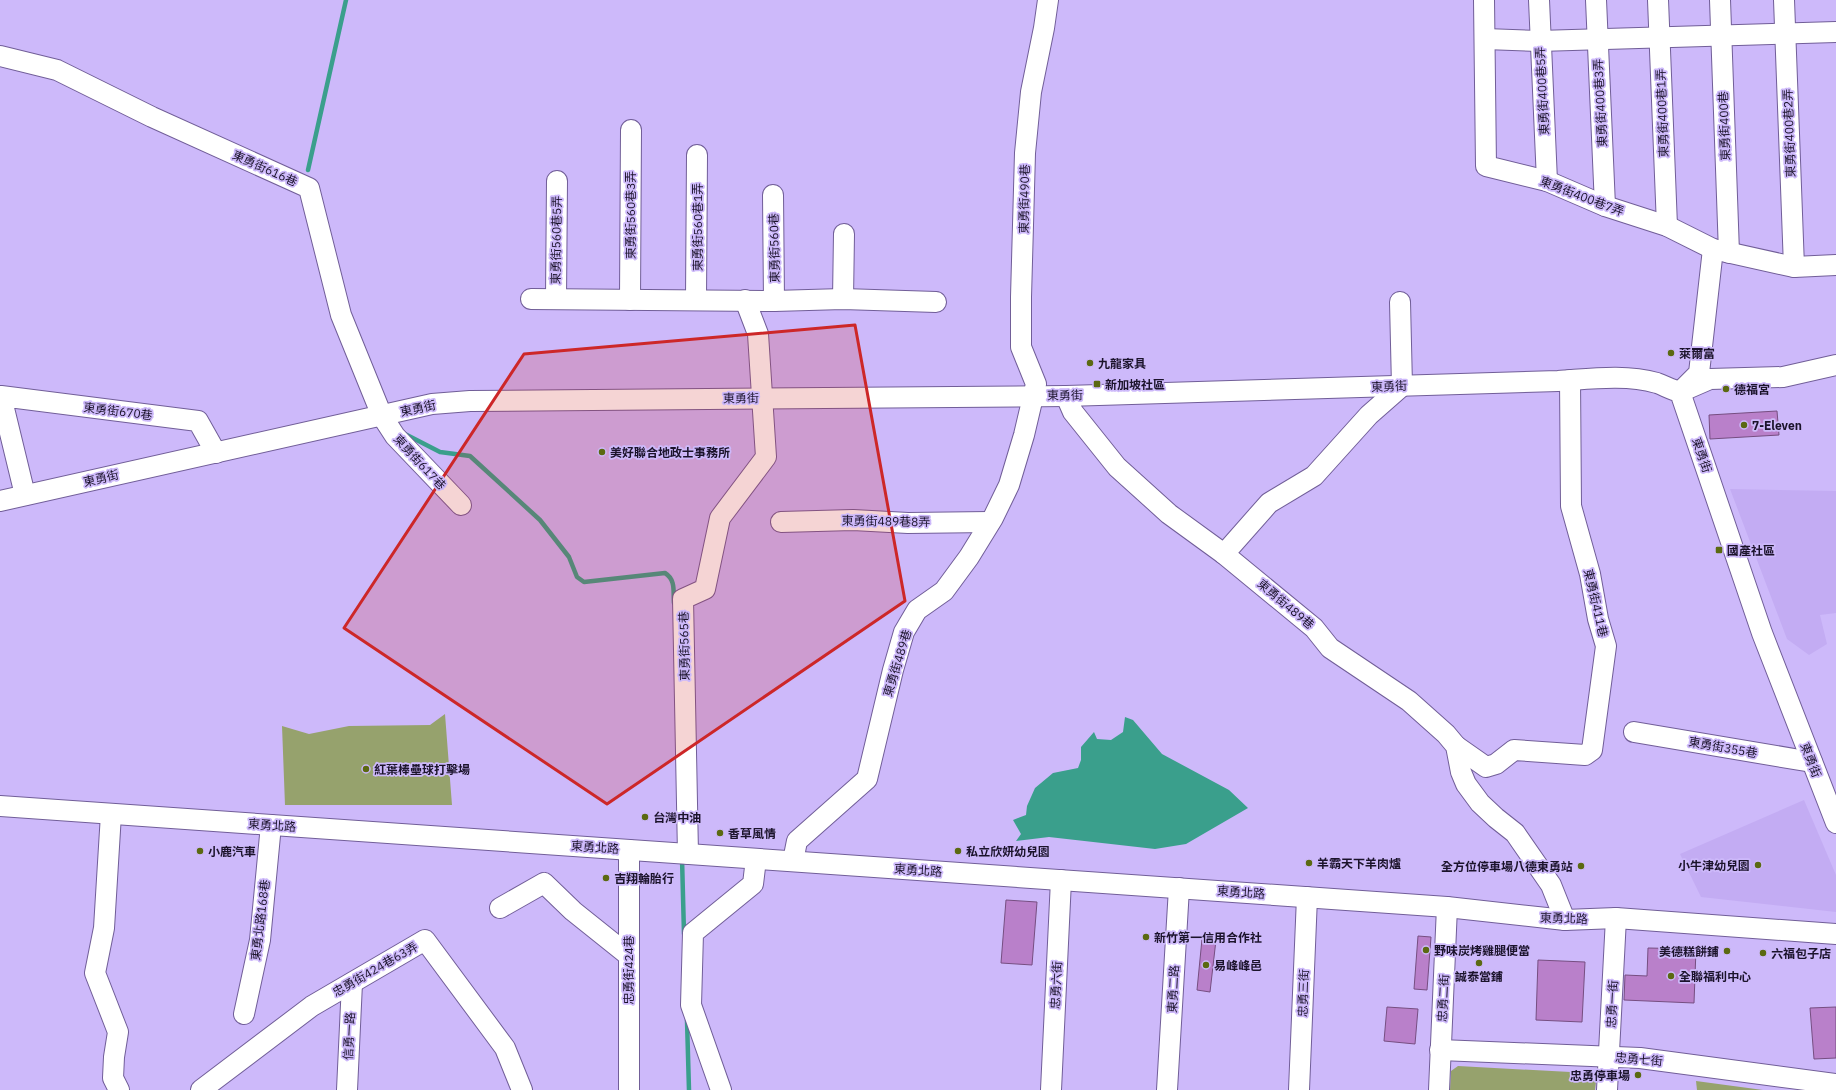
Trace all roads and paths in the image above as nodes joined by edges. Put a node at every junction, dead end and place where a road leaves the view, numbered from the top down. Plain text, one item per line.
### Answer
1 (1048, 0) edge
2 (1484, 0) edge
3 (1539, 0) edge
4 (1596, 0) edge
5 (1658, 0) edge
6 (1720, 0) edge
7 (1784, 0) edge
8 (1836, 32) edge
9 (1784, 34) junction
10 (1720, 35) junction
11 (1597, 38) junction
12 (1659, 38) junction
13 (1485, 39) junction
14 (1539, 41) junction
15 (0, 56) edge
16 (631, 130) dead end
17 (697, 156) dead end
18 (557, 180) dead end
19 (1547, 181) junction
20 (773, 195) dead end
21 (1605, 206) junction
22 (1667, 226) junction
23 (844, 234) dead end
24 (1721, 251) junction
25 (1836, 265) edge
26 (1794, 267) junction
27 (531, 299) dead end
28 (556, 299) junction
29 (696, 299) junction
30 (843, 299) junction
31 (630, 300) junction
32 (746, 300) junction
33 (774, 301) junction
34 (936, 302) dead end
35 (1400, 302) dead end
36 (1836, 365) edge
37 (1570, 380) junction
38 (1402, 386) junction
39 (1680, 392) junction
40 (1033, 396) junction
41 (1066, 396) junction
42 (763, 398) junction
43 (382, 416) junction
44 (216, 453) junction
45 (25, 495) junction
46 (0, 501) edge
47 (461, 505) dead end
48 (781, 522) dead end
49 (990, 522) junction
50 (1224, 554) junction
51 (1634, 732) dead end
52 (1456, 746) junction
53 (1812, 762) junction
54 (0, 806) edge
55 (111, 814) junction
56 (1836, 823) edge
57 (271, 825) junction
58 (629, 850) junction
59 (682, 854) junction
60 (756, 859) junction
61 (793, 861) junction
62 (1061, 880) junction
63 (1179, 888) junction
64 (1307, 897) junction
65 (1447, 907) junction
66 (500, 908) dead end
67 (1616, 918) junction
68 (1565, 920) junction
69 (1836, 934) edge
70 (628, 955) junction
71 (352, 983) junction
72 (244, 1014) dead end
73 (1440, 1050) junction
74 (1609, 1056) junction
75 (1836, 1084) edge
76 (118, 1090) edge
77 (201, 1090) edge
78 (347, 1090) edge
79 (522, 1090) edge
80 (629, 1090) edge
81 (721, 1090) edge
82 (1051, 1090) edge
83 (1167, 1090) edge
84 (1300, 1090) edge
85 (1438, 1090) edge
86 (1607, 1090) edge

1 - 40 street, 東勇街490巷
2 - 13 street, 東勇街400巷7弄
3 - 14 street, 東勇街400巷5弄
4 - 11 street, 東勇街400巷3弄
5 - 12 street, 東勇街400巷1弄
6 - 10 street, 東勇街400巷
7 - 9 street, 東勇街400巷2弄
8 - 9 street
9 - 10 street
9 - 26 street, 東勇街400巷2弄
10 - 12 street
10 - 24 street, 東勇街400巷
11 - 12 street
11 - 14 street
11 - 21 street, 東勇街400巷3弄
12 - 22 street, 東勇街400巷1弄
13 - 14 street
13 - 19 street, 東勇街400巷7弄
14 - 19 street, 東勇街400巷5弄
15 - 43 street, 東勇街616巷
16 - 31 street, 東勇街560巷3弄
17 - 29 street, 東勇街560巷1弄
18 - 28 street, 東勇街560巷5弄
19 - 21 street, 東勇街400巷7弄
20 - 33 street, 東勇街560巷
21 - 22 street, 東勇街400巷7弄
22 - 24 street, 東勇街400巷7弄
23 - 30 street
24 - 26 street, 東勇街400巷7弄
24 - 39 street, 東勇街400巷
25 - 26 street, 東勇街400巷7弄
27 - 28 street
28 - 31 street
29 - 31 street
29 - 32 street
30 - 33 street
30 - 34 street
32 - 33 street
32 - 42 street
35 - 38 street
36 - 39 street
37 - 38 street, 東勇街
37 - 39 street, 東勇街
37 - 52 street, 東勇街411巷
38 - 41 street, 東勇街
38 - 50 street
39 - 53 street, 東勇街
40 - 41 street, 東勇街
40 - 42 street, 東勇街
40 - 49 street, 東勇街489巷
41 - 50 street, 東勇街489巷
42 - 43 street, 東勇街
42 - 59 street, 東勇街565巷
43 - 44 street, 東勇街
43 - 47 street, 東勇街617巷
44 - 45 street, 東勇街
44 - 45 street, 東勇街670巷
45 - 46 street, 東勇街
48 - 49 street, 東勇街489巷8弄
49 - 61 street, 東勇街489巷
50 - 52 street, 東勇街489巷
51 - 53 street, 東勇街355巷
52 - 68 street, 東勇街489巷
53 - 56 street, 東勇街
54 - 55 street, 東勇北路
55 - 57 street, 東勇北路
55 - 76 street
57 - 58 street, 東勇北路
57 - 72 street, 東勇北路168巷
58 - 59 street, 東勇北路
58 - 70 street, 忠勇街424巷
59 - 60 street, 東勇北路
60 - 61 street, 東勇北路
60 - 81 street
61 - 62 street, 東勇北路
62 - 63 street, 東勇北路
62 - 82 street, 忠勇六街
63 - 64 street, 東勇北路
63 - 83 street, 東勇二路
64 - 65 street, 東勇北路
64 - 84 street, 忠勇三街
65 - 68 street, 東勇北路
65 - 73 street, 忠勇二街
66 - 70 street
67 - 68 street, 東勇北路
67 - 69 street, 東勇北路
67 - 74 street, 忠勇一街
70 - 80 street, 忠勇街424巷
71 - 77 street, 忠勇街424巷63弄
71 - 78 street, 信勇一路
71 - 79 street, 忠勇街424巷63弄
73 - 74 street, 忠勇七街
73 - 85 street, 忠勇二街
74 - 75 street, 忠勇七街
74 - 86 street, 忠勇一街

